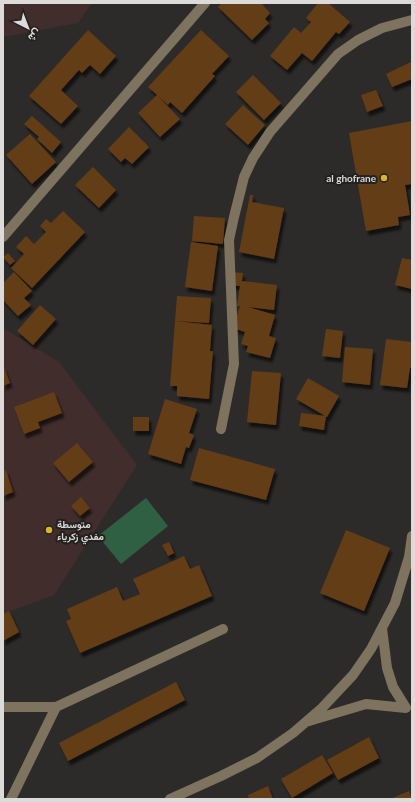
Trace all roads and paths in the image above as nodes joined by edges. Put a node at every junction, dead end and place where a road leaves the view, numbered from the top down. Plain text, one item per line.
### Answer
1 (205, 3) edge
2 (412, 20) edge
3 (3, 237) edge
4 (221, 429) dead end
5 (412, 536) edge
6 (382, 628) junction
7 (223, 629) dead end
8 (3, 707) edge
9 (56, 707) junction
10 (409, 708) edge
11 (305, 722) junction
12 (11, 799) edge
13 (170, 799) edge

1 - 3 street
2 - 4 street
5 - 6 street
6 - 10 street
6 - 11 street
7 - 9 street
8 - 9 street
9 - 12 street
10 - 11 street
11 - 13 street

